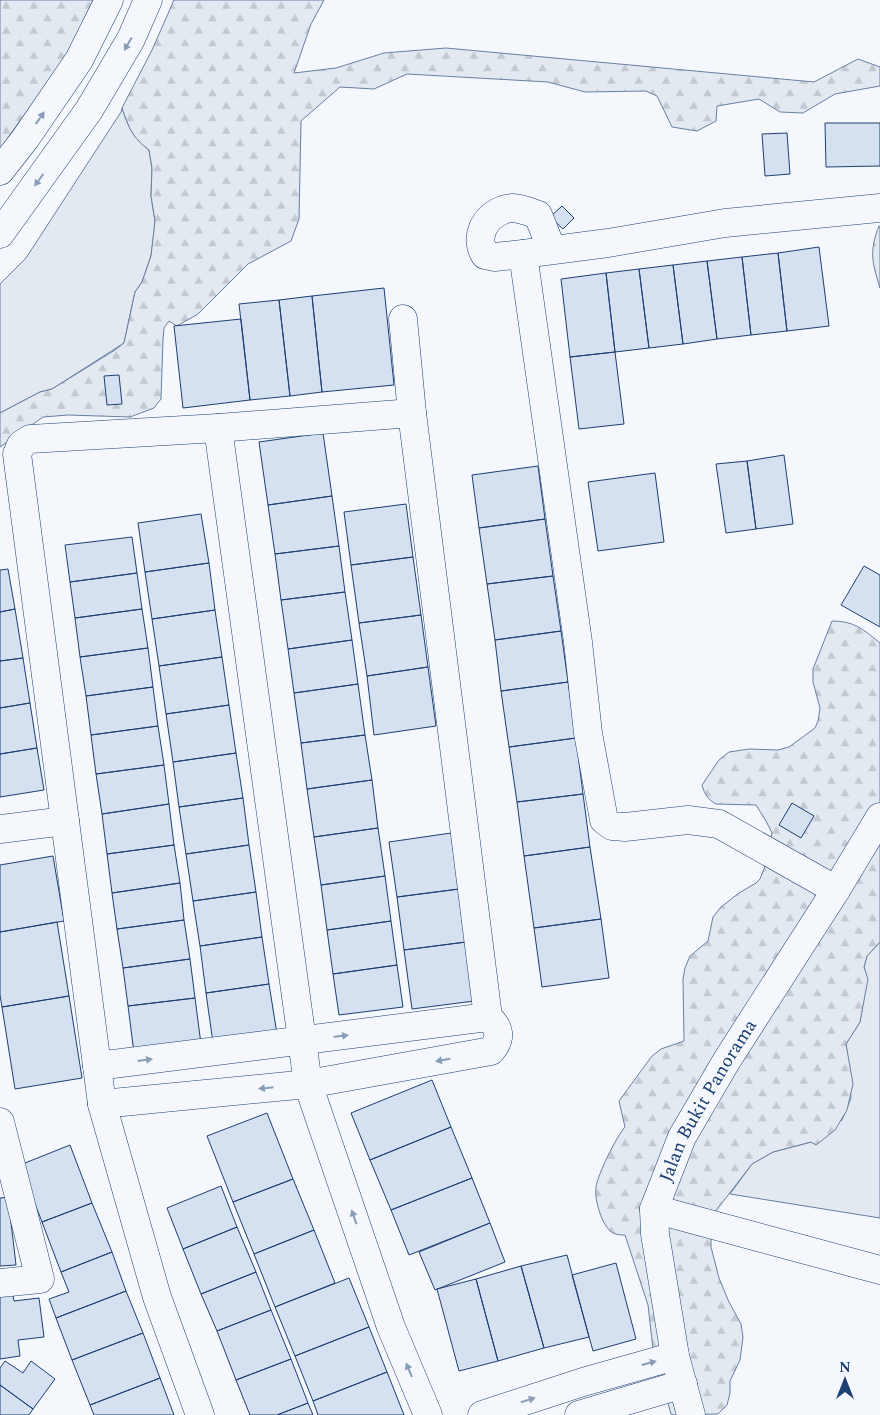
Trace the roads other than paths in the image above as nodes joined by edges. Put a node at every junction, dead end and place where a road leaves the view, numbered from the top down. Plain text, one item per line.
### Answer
1 (109, 0) edge
2 (148, 0) edge
3 (0, 171) edge
4 (880, 208) edge
5 (0, 234) edge
6 (552, 250) junction
7 (523, 254) junction
8 (403, 319) dead end
9 (412, 413) junction
10 (218, 428) junction
11 (880, 817) edge
12 (65, 821) junction
13 (0, 829) edge
14 (836, 890) junction
15 (488, 1017) junction
16 (301, 1041) junction
17 (97, 1066) junction
18 (308, 1084) junction
19 (102, 1104) junction
20 (0, 1122) edge
21 (654, 1209) junction
22 (880, 1270) edge
23 (0, 1283) edge
24 (675, 1356) junction
25 (683, 1384) junction
26 (200, 1415) edge
27 (428, 1415) edge
28 (482, 1415) edge
29 (579, 1415) edge
30 (691, 1415) edge

3 -> 1 main road
2 -> 5 main road
4 - 6 main road
6 - 7 main road
6 - 7 main road
7 - 14 main road
8 - 9 main road
9 - 10 main road
9 - 15 main road
10 - 12 main road
10 - 16 main road
11 - 14 main road, Jalan Bukit Panorama
12 - 13 main road
12 - 17 main road
14 - 21 main road, Jalan Bukit Panorama
16 -> 15 main road
15 -> 18 main road
17 -> 16 main road
16 - 18 main road
17 - 19 main road
18 -> 19 main road
27 -> 18 main road
19 - 26 main road
20 - 23 main road
21 - 22 main road
21 - 24 main road, Jalan Bukit Panorama
24 - 25 main road, Jalan Bukit Panorama
28 -> 24 main road
25 - 29 main road
25 - 30 main road, Jalan Bukit Panorama

